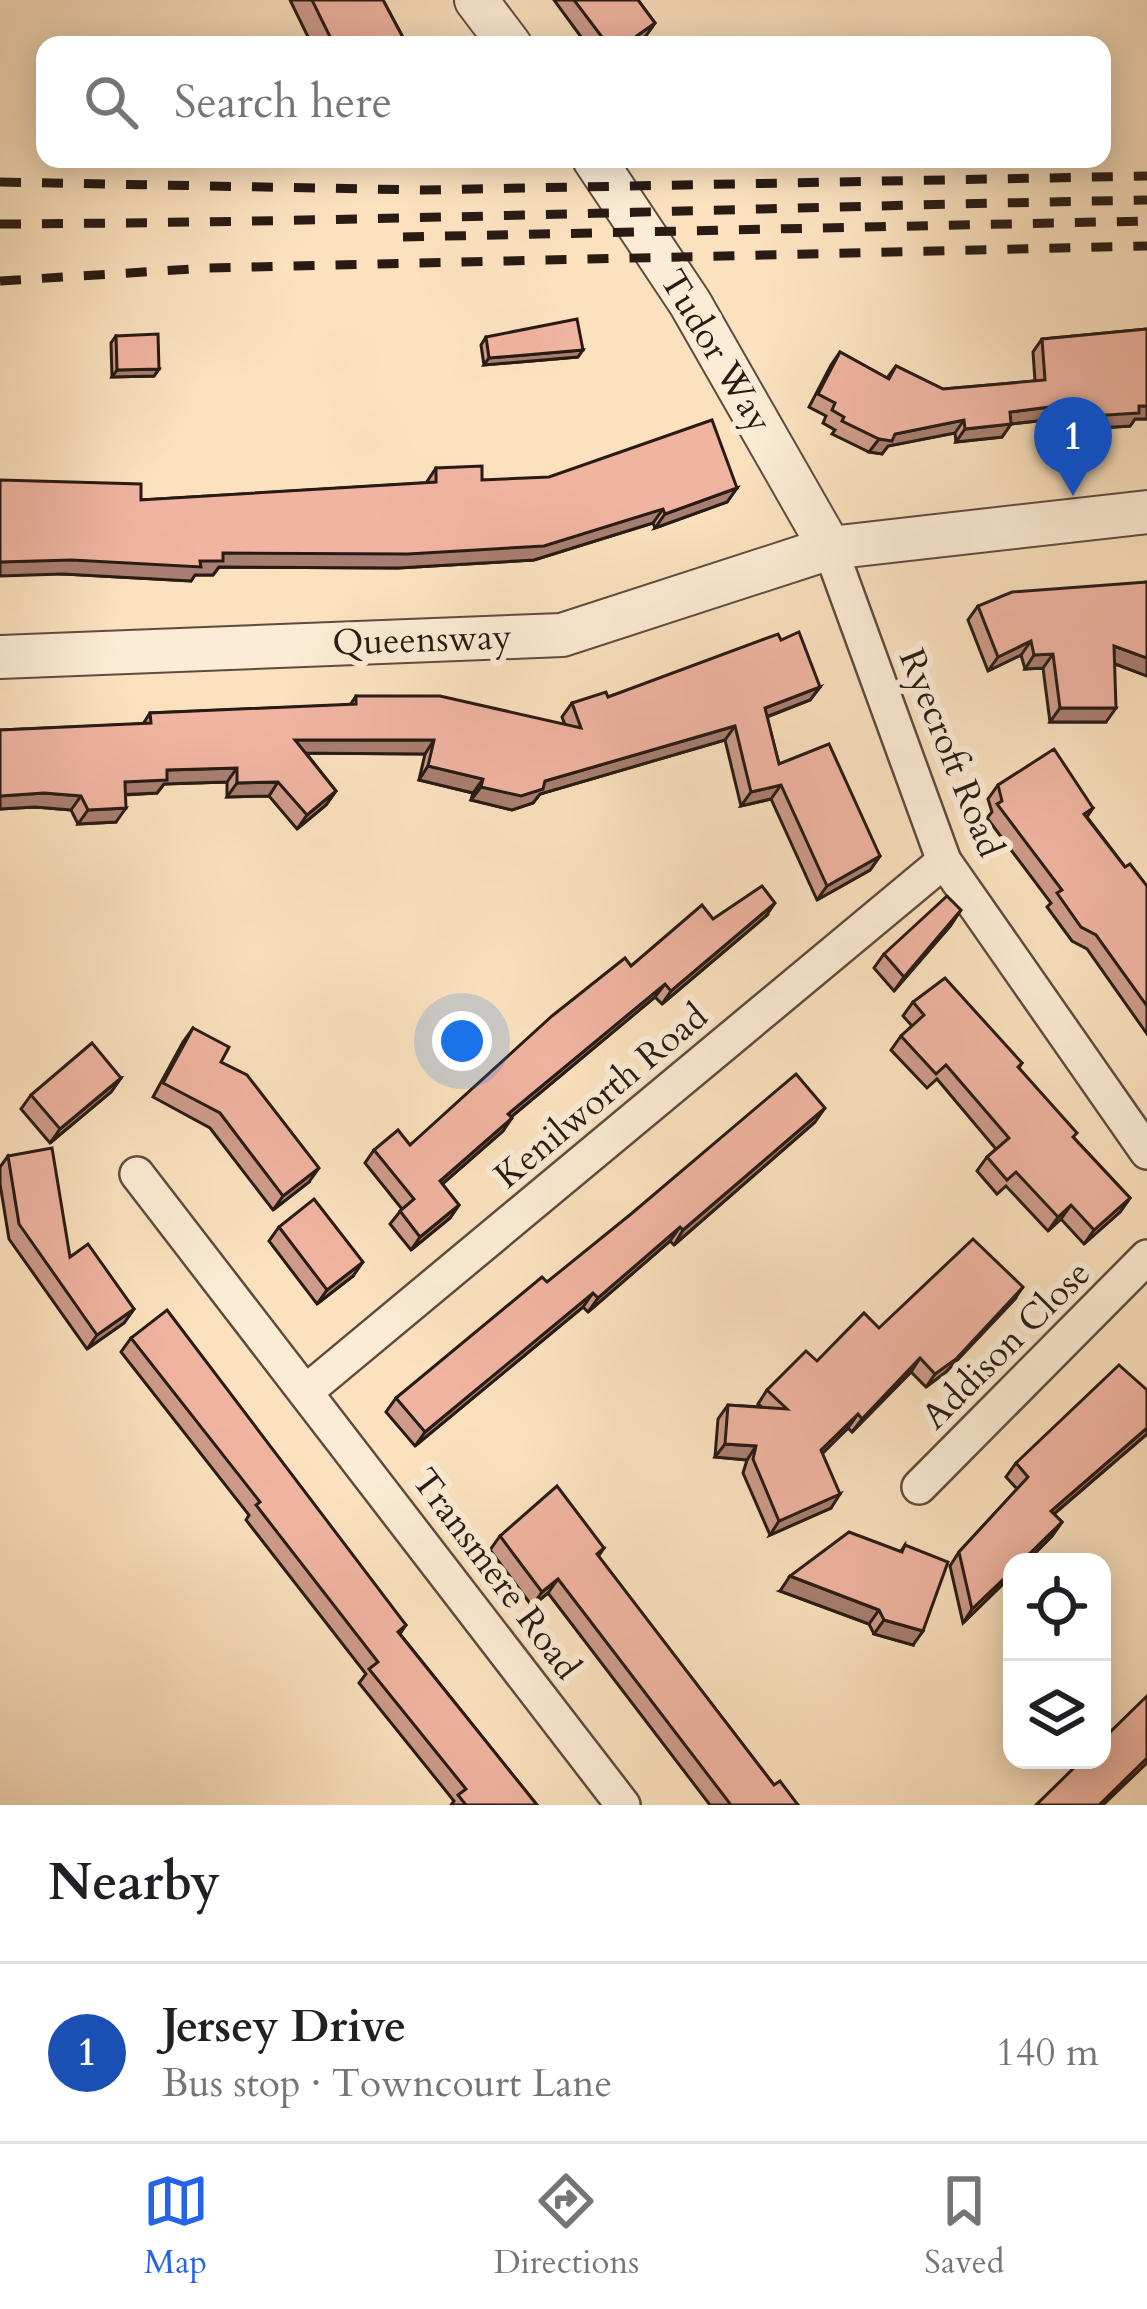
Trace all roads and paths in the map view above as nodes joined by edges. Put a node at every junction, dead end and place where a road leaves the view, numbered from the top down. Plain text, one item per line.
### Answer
1 (476, 0) edge
2 (503, 36) edge
3 (600, 168) edge
4 (1147, 512) edge
5 (830, 548) junction
6 (0, 657) edge
7 (944, 861) junction
8 (1147, 1152) edge
9 (137, 1174) dead end
10 (1147, 1257) edge
11 (308, 1390) junction
12 (920, 1486) dead end
13 (623, 1805) edge

1 - 2 street
3 - 5 street, Tudor Way
4 - 5 street, Queensway
5 - 6 street, Queensway
5 - 7 street, Ryecroft Road
7 - 8 street, Ryecroft Road
7 - 11 street, Kenilworth Road
9 - 11 street, Transmere Road
10 - 12 street, Addison Close
11 - 13 street, Transmere Road

